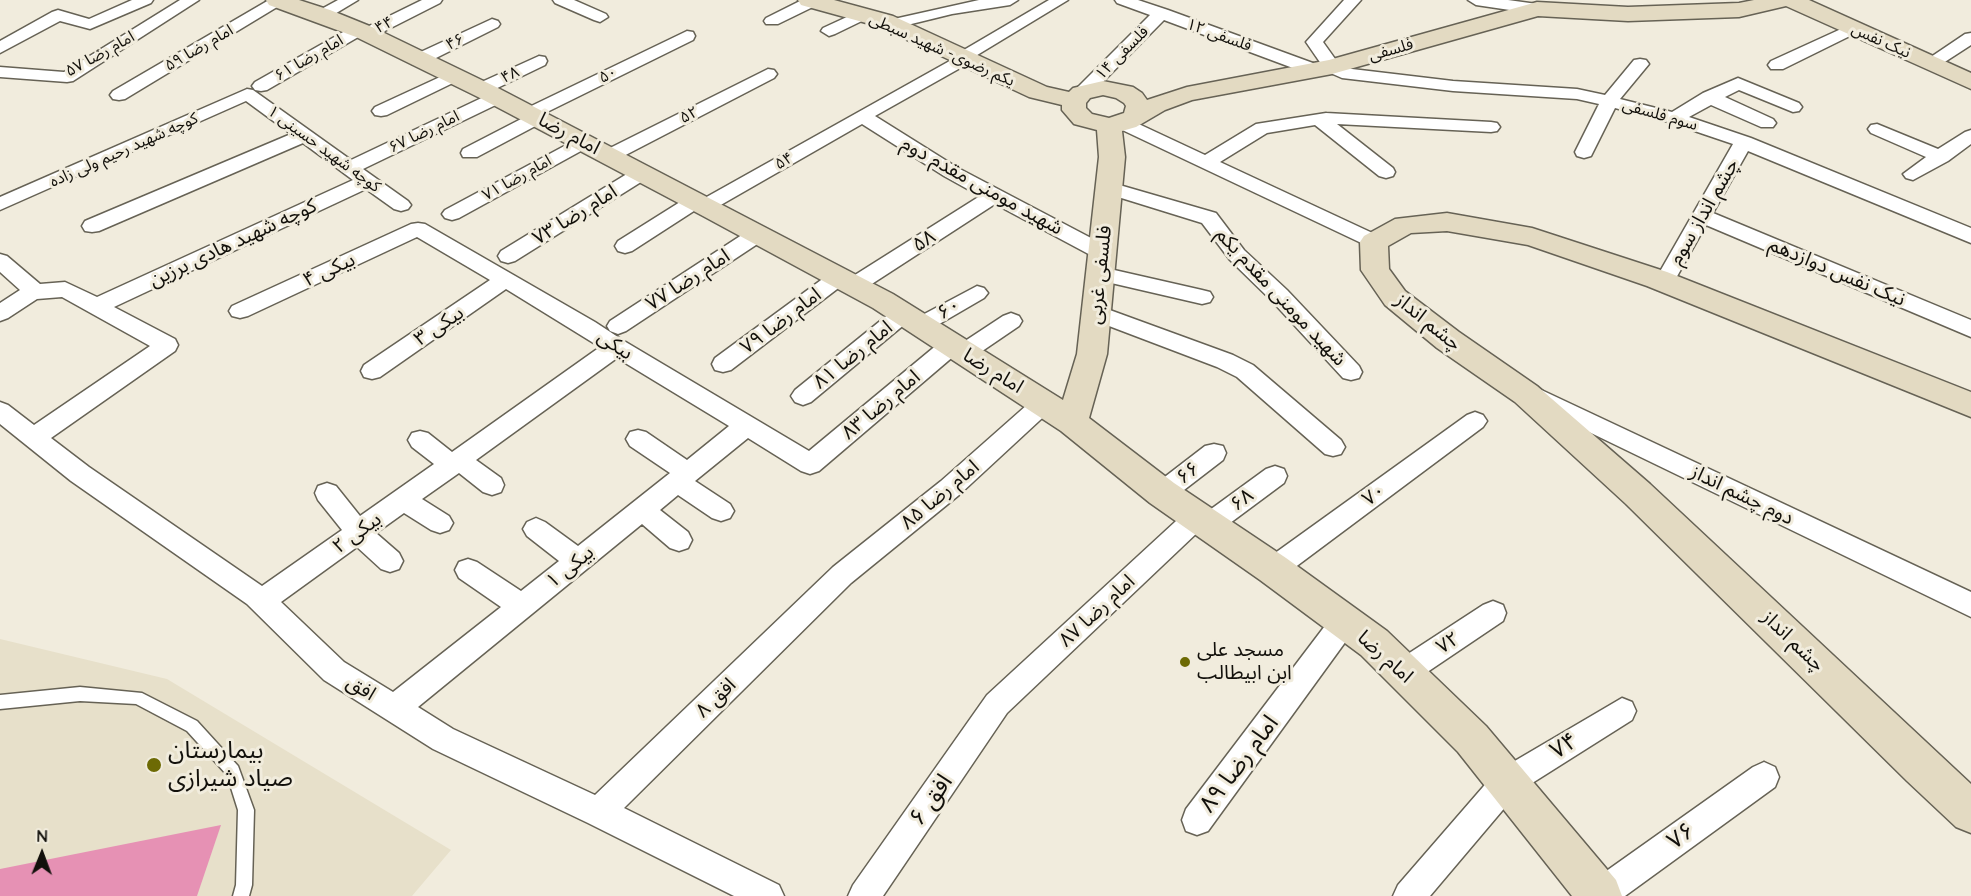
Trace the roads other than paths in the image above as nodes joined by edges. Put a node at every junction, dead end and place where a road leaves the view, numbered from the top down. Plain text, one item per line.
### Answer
1 (145, 0) edge
2 (191, 0) edge
3 (350, 0) edge
4 (434, 0) edge
5 (561, 0) edge
6 (1010, 0) edge
7 (1060, 0) edge
8 (1123, 0) edge
9 (1353, 0) edge
10 (1476, 0) edge
11 (1782, 0) edge
12 (1791, 0) edge
13 (278, 1) edge
14 (811, 1) edge
15 (855, 8) edge
16 (1537, 9) junction
17 (1162, 13) junction
18 (322, 15) junction
19 (600, 17) dead end
20 (772, 21) dead end
21 (492, 24) dead end
22 (891, 24) junction
23 (1852, 29) junction
24 (829, 31) dead end
25 (363, 32) junction
26 (687, 36) dead end
27 (1971, 38) edge
28 (0, 48) edge
29 (418, 60) junction
30 (539, 61) dead end
31 (959, 61) junction
32 (1930, 63) junction
33 (1640, 64) dead end
34 (1776, 65) dead end
35 (1324, 68) junction
36 (0, 72) edge
37 (768, 74) dead end
38 (453, 76) junction
39 (1244, 82) junction
40 (1971, 82) edge
41 (254, 90) junction
42 (489, 93) junction
43 (119, 94) dead end
44 (1086, 94) junction
45 (1709, 97) junction
46 (1609, 100) junction
47 (1793, 106) dead end
48 (381, 111) dead end
49 (533, 116) junction
50 (862, 116) junction
51 (1674, 118) junction
52 (1319, 119) junction
53 (1122, 122) junction
54 (1767, 123) dead end
55 (1491, 127) dead end
56 (1920, 134) dead end
57 (305, 135) junction
58 (1872, 135) dead end
59 (1971, 136) edge
60 (1744, 142) junction
61 (596, 149) junction
62 (1584, 152) dead end
63 (470, 153) dead end
64 (1934, 161) junction
65 (1206, 162) junction
66 (351, 167) junction
67 (1386, 172) dead end
68 (642, 173) junction
69 (369, 180) junction
70 (1109, 188) junction
71 (995, 195) junction
72 (700, 203) junction
73 (0, 204) edge
74 (401, 205) dead end
75 (452, 214) dead end
76 (1702, 216) junction
77 (92, 226) dead end
78 (418, 229) joint
79 (758, 234) junction
80 (1971, 236) edge
81 (1374, 242) junction
82 (625, 246) dead end
83 (508, 256) dead end
84 (0, 261) edge
85 (1102, 263) junction
86 (505, 280) junction
87 (846, 282) junction
88 (1664, 282) junction
89 (32, 292) junction
90 (977, 293) dead end
91 (1202, 297) dead end
92 (98, 306) junction
93 (240, 311) dead end
94 (0, 313) edge
95 (1096, 313) junction
96 (912, 319) junction
97 (1011, 321) dead end
98 (1971, 329) edge
99 (617, 337) junction
100 (958, 349) junction
101 (723, 364) dead end
102 (372, 371) dead end
103 (1352, 372) dead end
104 (1514, 385) junction
105 (803, 396) dead end
106 (1044, 403) junction
107 (1971, 405) edge
108 (0, 411) edge
109 (1475, 421) dead end
110 (1072, 422) junction
111 (746, 426) junction
112 (34, 437) junction
113 (420, 440) dead end
114 (638, 440) dead end
115 (1333, 447) dead end
116 (1214, 453) dead end
117 (455, 463) junction
118 (810, 464) joint
119 (1275, 476) dead end
120 (682, 477) junction
121 (492, 485) dead end
122 (327, 493) dead end
123 (1162, 493) junction
124 (404, 500) junction
125 (642, 510) junction
126 (721, 511) dead end
127 (1203, 521) junction
128 (440, 523) dead end
129 (536, 529) dead end
130 (358, 532) junction
131 (679, 540) dead end
132 (390, 561) dead end
133 (578, 561) junction
134 (1273, 569) junction
135 (468, 570) dead end
136 (833, 584) joint
137 (262, 601) junction
138 (522, 606) junction
139 (1971, 606) edge
140 (1493, 613) dead end
141 (1344, 622) junction
142 (1404, 672) junction
143 (0, 702) edge
144 (997, 704) joint
145 (394, 709) junction
146 (1622, 711) dead end
147 (1920, 767) junction
148 (1764, 777) dead end
149 (1507, 782) junction
150 (599, 812) junction
151 (1971, 812) edge
152 (1197, 820) dead end
153 (1971, 829) edge
154 (241, 896) edge
155 (768, 896) edge
156 (864, 896) edge
157 (1409, 896) edge
158 (1599, 896) edge

1 - 28 street
2 - 36 street, امام رضا ۵۷
3 - 18 street
4 - 25 street, ۴۴
5 - 19 street
6 - 22 street
7 - 31 street, ۵۴
8 - 17 street, ۱۲ فلسفی
9 - 35 street
10 - 16 street
11 - 16 street, فلسفی
12 - 23 street, نیک نفس
13 - 18 street, امام رضا
13 - 43 street, ۵۹ امام رضا
14 - 15 street, یکم رضوی- شهید سبطی
14 - 20 street
15 - 22 street, یکم رضوی- شهید سبطی
15 - 24 street
16 - 35 street, فلسفی
17 - 35 street, ۱۲ فلسفی
17 - 44 street, ۱۴ فلسفی
18 - 25 street, امام رضا
21 - 29 street, ۴۶
22 - 31 street, یکم رضوی- شهید سبطی
23 - 32 street, نیک نفس
23 - 34 street
25 - 29 street, امام رضا
25 - 41 street, امام رضا ۶۱
26 - 49 street, ۵۰
27 - 32 street
29 - 38 street, امام رضا
30 - 42 street, ۴۸
31 - 44 street, یکم رضوی- شهید سبطی
31 - 50 street, ۵۴
32 - 40 street, نیک نفس
33 - 46 street
35 - 39 street, فلسفی
35 - 46 street, سوم فلسفی
37 - 61 street, ۵۲
38 - 42 street, امام رضا
38 - 48 street
39 - 44 street
39 - 53 street
41 - 57 street, کوچه شهید حسینی ۱
41 - 73 street, کوچه شهید رحیم ولی زاده
42 - 49 street, امام رضا
42 - 66 street, امام رضا ۶۷
44 - 53 street
44 - 53 street, فلسفی غربی
45 - 47 street
45 - 51 street
45 - 54 street
46 - 51 street, سوم فلسفی
46 - 62 street
49 - 61 street, امام رضا
49 - 63 street, ۵۰
50 - 71 street, شهید مومنی مقدم دوم
50 - 72 street, ۵۴
51 - 60 street, سوم فلسفی
52 - 55 street
52 - 65 street
52 - 67 street
53 - 65 street
53 - 70 street, فلسفی غربی
56 - 64 street
57 - 66 street, کوچه شهید حسینی ۱
57 - 77 street
58 - 64 street
59 - 64 street
60 - 76 street, چشم انداز سوم
60 - 80 street, سوم فلسفی
61 - 68 street, امام رضا
61 - 75 street, امام رضا ۷۱
65 - 81 street
66 - 69 street, کوچه شهید حسینی ۱
68 - 72 street, امام رضا
68 - 83 street, امام رضا ۷۳
69 - 74 street, کوچه شهید حسینی ۱
69 - 92 street, کوچه شهید هادی برزین
70 - 85 street, فلسفی غربی
70 - 103 street, شهید مومنی مقدم یکم
71 - 85 street, شهید مومنی مقدم دوم
71 - 87 street, ۵۸
72 - 79 street, امام رضا
72 - 82 street, ۵۴
76 - 88 street, چشم انداز سوم
76 - 98 street, نیک نفس دوازدهم
78 - 86 street, بیکی
78 - 93 street, ۴ بیکی
79 - 87 street, امام رضا
79 - 99 street, امام رضا ۷۷
81 - 88 street
81 - 104 street, چشم انداز
84 - 89 street
85 - 91 street, شهید مومنی مقدم دوم
85 - 95 street, فلسفی غربی
86 - 99 street, بیکی
86 - 102 street, ۳ بیکی
87 - 96 street, امام رضا
87 - 101 street, امام رضا ۷۹
88 - 107 street
89 - 92 street
89 - 94 street
90 - 96 street, ۶۰
92 - 112 street
95 - 110 street, فلسفی غربی
95 - 115 street
96 - 100 street, امام رضا
96 - 105 street, امام رضا ۸۱
97 - 100 street, امام رضا ۸۳
99 - 111 street, بیکی
99 - 117 street, ۲ بیکی
100 - 106 street, امام رضا
100 - 118 street, امام رضا ۸۳
104 - 139 street, دوم چشم انداز
104 - 147 street, چشم انداز
106 - 110 street, امام رضا
106 - 136 street, امام رضا ۸۵
108 - 112 street, افق
109 - 134 street, ۷۰
110 - 123 street, امام رضا
111 - 118 street, بیکی
111 - 120 street, ۱ بیکی
112 - 137 street, افق
113 - 117 street
114 - 120 street
116 - 123 street, ۶۶
117 - 121 street
117 - 124 street, ۲ بیکی
119 - 127 street, ۶۸
120 - 125 street, ۱ بیکی
120 - 126 street
122 - 130 street
123 - 127 street, امام رضا
124 - 128 street
124 - 130 street, ۲ بیکی
125 - 131 street
125 - 133 street, ۱ بیکی
127 - 134 street, امام رضا
127 - 144 street, امام رضا ۸۷
129 - 133 street
130 - 132 street
130 - 137 street, ۲ بیکی
133 - 138 street, ۱ بیکی
134 - 141 street, امام رضا
135 - 138 street
136 - 150 street, افق ۸
137 - 145 street, افق
138 - 145 street, ۱ بیکی
140 - 142 street, ۷۲
141 - 142 street, امام رضا
141 - 152 street, امام رضا ۸۹
142 - 149 street, امام رضا
143 - 154 lane
144 - 156 street, افق ۶
145 - 150 street, افق
146 - 149 street, ۷۴
147 - 151 street, چشم انداز
147 - 153 street, چشم انداز
148 - 158 street, ۷۶
149 - 157 street, ۷۴
149 - 158 street, امام رضا
150 - 155 street, افق

